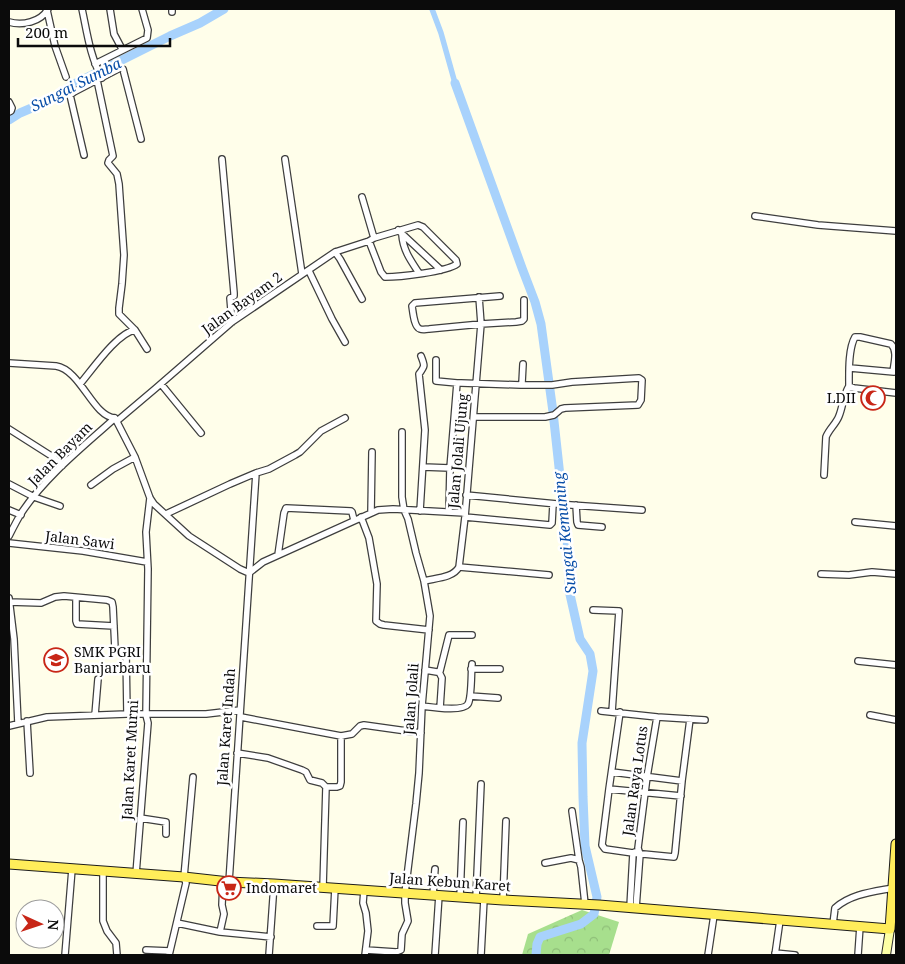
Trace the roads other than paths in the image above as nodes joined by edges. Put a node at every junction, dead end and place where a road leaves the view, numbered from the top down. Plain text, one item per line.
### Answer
1 (82, 9) edge
2 (110, 9) edge
3 (142, 9) edge
4 (47, 10) edge
5 (9, 22) edge
6 (122, 50) junction
7 (96, 66) junction
8 (66, 77) dead end
9 (100, 78) junction
10 (9, 102) edge
11 (9, 112) edge
12 (141, 139) dead end
13 (84, 155) dead end
14 (285, 158) dead end
15 (222, 159) dead end
16 (362, 197) dead end
17 (755, 216) dead end
18 (896, 231) edge
19 (400, 233) junction
20 (371, 240) junction
21 (335, 252) junction
22 (441, 270) junction
23 (309, 271) junction
24 (419, 273) junction
25 (302, 274) junction
26 (500, 296) dead end
27 (479, 297) junction
28 (362, 298) dead end
29 (524, 300) dead end
30 (232, 322) junction
31 (481, 324) junction
32 (135, 330) junction
33 (345, 342) dead end
34 (147, 349) dead end
35 (421, 356) dead end
36 (436, 360) dead end
37 (9, 363) edge
38 (523, 364) dead end
39 (850, 368) junction
40 (894, 372) edge
41 (457, 383) junction
42 (80, 384) junction
43 (161, 384) junction
44 (476, 384) junction
45 (522, 385) junction
46 (850, 387) junction
47 (896, 393) edge
48 (474, 417) junction
49 (345, 418) dead end
50 (116, 419) junction
51 (9, 429) edge
52 (402, 432) dead end
53 (201, 433) dead end
54 (372, 452) dead end
55 (134, 457) junction
56 (62, 466) junction
57 (423, 467) junction
58 (450, 468) junction
59 (256, 473) junction
60 (824, 475) dead end
61 (9, 484) edge
62 (91, 485) dead end
63 (466, 495) junction
64 (34, 497) junction
65 (150, 498) junction
66 (555, 504) junction
67 (60, 506) dead end
68 (576, 506) junction
69 (9, 510) edge
70 (404, 510) junction
71 (642, 510) dead end
72 (420, 511) junction
73 (448, 512) junction
74 (371, 513) junction
75 (166, 514) junction
76 (465, 515) junction
77 (20, 516) junction
78 (361, 518) junction
79 (354, 520) junction
80 (855, 522) dead end
81 (896, 526) edge
82 (602, 527) dead end
83 (9, 536) edge
84 (9, 543) edge
85 (278, 555) junction
86 (147, 562) junction
87 (459, 566) junction
88 (249, 573) junction
89 (821, 574) dead end
90 (896, 574) edge
91 (549, 575) dead end
92 (424, 581) junction
93 (76, 598) junction
94 (9, 601) edge
95 (593, 610) dead end
96 (114, 626) junction
97 (430, 630) junction
98 (472, 635) dead end
99 (858, 661) dead end
100 (896, 665) edge
101 (500, 669) dead end
102 (425, 670) junction
103 (439, 672) junction
104 (98, 679) dead end
105 (470, 696) junction
106 (498, 698) dead end
107 (422, 706) junction
108 (440, 708) junction
109 (602, 711) dead end
110 (612, 712) junction
111 (620, 712) junction
112 (240, 713) junction
113 (127, 714) junction
114 (95, 715) junction
115 (146, 715) junction
116 (870, 715) dead end
117 (657, 717) junction
118 (690, 719) junction
119 (704, 720) dead end
120 (896, 720) edge
121 (27, 721) junction
122 (18, 723) junction
123 (9, 726) edge
124 (421, 734) junction
125 (341, 736) junction
126 (237, 753) junction
127 (612, 772) junction
128 (30, 773) dead end
129 (193, 777) dead end
130 (647, 777) junction
131 (682, 781) junction
132 (481, 784) dead end
133 (326, 787) junction
134 (609, 789) junction
135 (645, 793) junction
136 (681, 796) junction
137 (572, 811) dead end
138 (140, 818) junction
139 (506, 820) dead end
140 (463, 822) dead end
141 (166, 834) dead end
142 (896, 844) edge
143 (637, 852) junction
144 (579, 860) junction
145 (544, 863) dead end
146 (9, 864) edge
147 (72, 869) junction
148 (435, 869) dead end
149 (103, 871) junction
150 (136, 874) junction
151 (184, 877) junction
152 (226, 882) junction
153 (274, 884) junction
154 (323, 887) junction
155 (335, 888) junction
156 (893, 888) junction
157 (364, 890) junction
158 (405, 893) junction
159 (436, 895) junction
160 (460, 897) junction
161 (480, 898) junction
162 (503, 900) junction
163 (592, 904) junction
164 (633, 907) junction
165 (714, 915) junction
166 (780, 920) junction
167 (177, 923) junction
168 (833, 924) junction
169 (317, 926) dead end
170 (860, 926) junction
171 (890, 929) junction
172 (220, 932) junction
173 (271, 937) junction
174 (146, 950) dead end
175 (169, 953) edge
176 (365, 953) edge
177 (396, 954) edge
178 (775, 954) edge
179 (65, 955) edge
180 (117, 955) edge
181 (269, 955) edge
182 (435, 955) edge
183 (481, 955) edge
184 (708, 955) edge
185 (795, 955) edge
186 (858, 955) edge
187 (886, 955) edge

1 - 7 street
2 - 6 street
3 - 6 street
4 - 5 street
4 - 8 street
6 - 7 street
7 - 9 street
9 - 12 street
9 - 13 street
9 - 32 street
10 - 11 street
14 - 25 street
15 - 30 street
16 - 20 street
17 - 18 street
19 - 20 street, Jalan Bayam 2
19 - 22 street
19 - 22 street, Jalan Bayam 2
19 - 24 street
20 - 21 street, Jalan Bayam 2
20 - 24 street
21 - 23 street, Jalan Bayam 2
21 - 28 street
22 - 24 street
23 - 25 street, Jalan Bayam 2
23 - 33 street
25 - 30 street, Jalan Bayam 2
26 - 27 street
27 - 31 street, Jalan Jolali Ujung
27 - 31 street
29 - 31 street
30 - 43 street, Jalan Bayam 2
31 - 44 street, Jalan Jolali Ujung
32 - 34 street
32 - 42 street
35 - 57 street
36 - 41 street
37 - 42 street
38 - 45 street
39 - 40 street
39 - 40 street
39 - 46 street
41 - 44 street
41 - 58 street
42 - 50 street
43 - 50 street, Jalan Bayam 2
43 - 53 street
44 - 45 street
44 - 48 street, Jalan Jolali Ujung
45 - 48 street
46 - 47 street
46 - 60 street
48 - 63 street, Jalan Jolali Ujung
49 - 59 street
50 - 55 street
50 - 56 street, Jalan Bayam
51 - 56 street
52 - 70 street, Jalan Jolali
54 - 74 street
55 - 62 street
55 - 65 street
56 - 64 street, Jalan Bayam
57 - 58 street
57 - 72 street
58 - 73 street
59 - 75 street
59 - 88 street, Jalan Karet Indah
61 - 64 street
63 - 66 street
63 - 76 street, Jalan Jolali Ujung
64 - 67 street
64 - 77 street, Jalan Bayam
65 - 75 street
65 - 86 street, Jalan Karet Murni
66 - 68 street
66 - 76 street
68 - 71 street
68 - 82 street
69 - 77 street
70 - 72 street
70 - 74 street
70 - 92 street, Jalan Jolali
72 - 73 street
73 - 76 street
74 - 78 street
75 - 88 street
76 - 87 street, Jalan Jolali Ujung
77 - 83 street, Jalan Bayam
78 - 79 street
78 - 97 street
79 - 85 street
79 - 85 street
80 - 81 street
84 - 86 street, Jalan Sawi
85 - 88 street
86 - 115 street, Jalan Karet Murni
87 - 91 street
87 - 92 street
88 - 112 street, Jalan Karet Indah
89 - 90 street
92 - 97 street, Jalan Jolali
93 - 94 street
93 - 96 street
93 - 96 street
94 - 122 street
95 - 110 street
96 - 113 street
97 - 102 street, Jalan Jolali
98 - 103 street
99 - 100 street
101 - 105 street
102 - 103 street
102 - 107 street, Jalan Jolali
103 - 108 street
104 - 114 street
105 - 106 street
105 - 108 street
107 - 108 street
107 - 124 street, Jalan Jolali
109 - 110 street
110 - 111 street
111 - 117 street
111 - 127 street
112 - 115 street
112 - 125 street
112 - 126 street, Jalan Karet Indah
113 - 114 street
113 - 115 street
114 - 121 street
115 - 138 street, Jalan Karet Murni
116 - 120 street
117 - 118 street
117 - 130 street, Jalan Raya Lotus
118 - 119 street
118 - 131 street
121 - 122 street
121 - 128 street
122 - 123 street
124 - 125 street
124 - 158 street, Jalan Jolali
125 - 133 street
126 - 133 street
126 - 152 street, Jalan Karet Indah
127 - 130 street
127 - 134 street
129 - 151 street
130 - 131 street
130 - 135 street, Jalan Raya Lotus
131 - 136 street
132 - 161 street
133 - 154 street
134 - 135 street
134 - 143 street
135 - 136 street
135 - 143 street, Jalan Raya Lotus
136 - 143 street
137 - 144 street
138 - 141 street
138 - 150 street, Jalan Karet Murni
139 - 162 street
140 - 160 street
142 - 156 main road
143 - 164 street, Jalan Raya Lotus
144 - 145 street
144 - 163 street
146 - 147 main road, Jalan Kebun Karet
147 - 149 main road, Jalan Kebun Karet
147 - 179 street
148 - 159 street
149 - 150 main road, Jalan Kebun Karet
149 - 180 street
150 - 151 main road, Jalan Kebun Karet
151 - 152 main road, Jalan Kebun Karet
151 - 167 street
152 - 153 main road, Jalan Kebun Karet
152 - 172 street, Jalan Karet Indah
153 - 154 main road, Jalan Kebun Karet
153 - 173 street
154 - 155 main road, Jalan Kebun Karet
155 - 157 main road, Jalan Kebun Karet
155 - 169 street
156 - 168 street
156 - 171 main road
157 - 158 main road, Jalan Kebun Karet
157 - 176 street
158 - 159 main road, Jalan Kebun Karet
158 - 177 street, Jalan Jolali
159 - 160 main road, Jalan Kebun Karet
159 - 182 street
160 - 161 main road, Jalan Kebun Karet
161 - 162 main road, Jalan Kebun Karet
161 - 183 street
162 - 163 main road, Jalan Kebun Karet
163 - 164 main road, Jalan Kebun Karet
164 - 165 main road, Jalan Kebun Karet
165 - 166 main road, Jalan Kebun Karet
165 - 184 street
166 - 168 main road, Jalan Kebun Karet
166 - 178 street
167 - 172 street
167 - 175 street
168 - 170 main road, Jalan Kebun Karet
170 - 171 main road, Jalan Kebun Karet
170 - 186 street
171 - 187 main road
172 - 173 street
173 - 181 street
174 - 175 street
176 - 177 street
178 - 185 street

